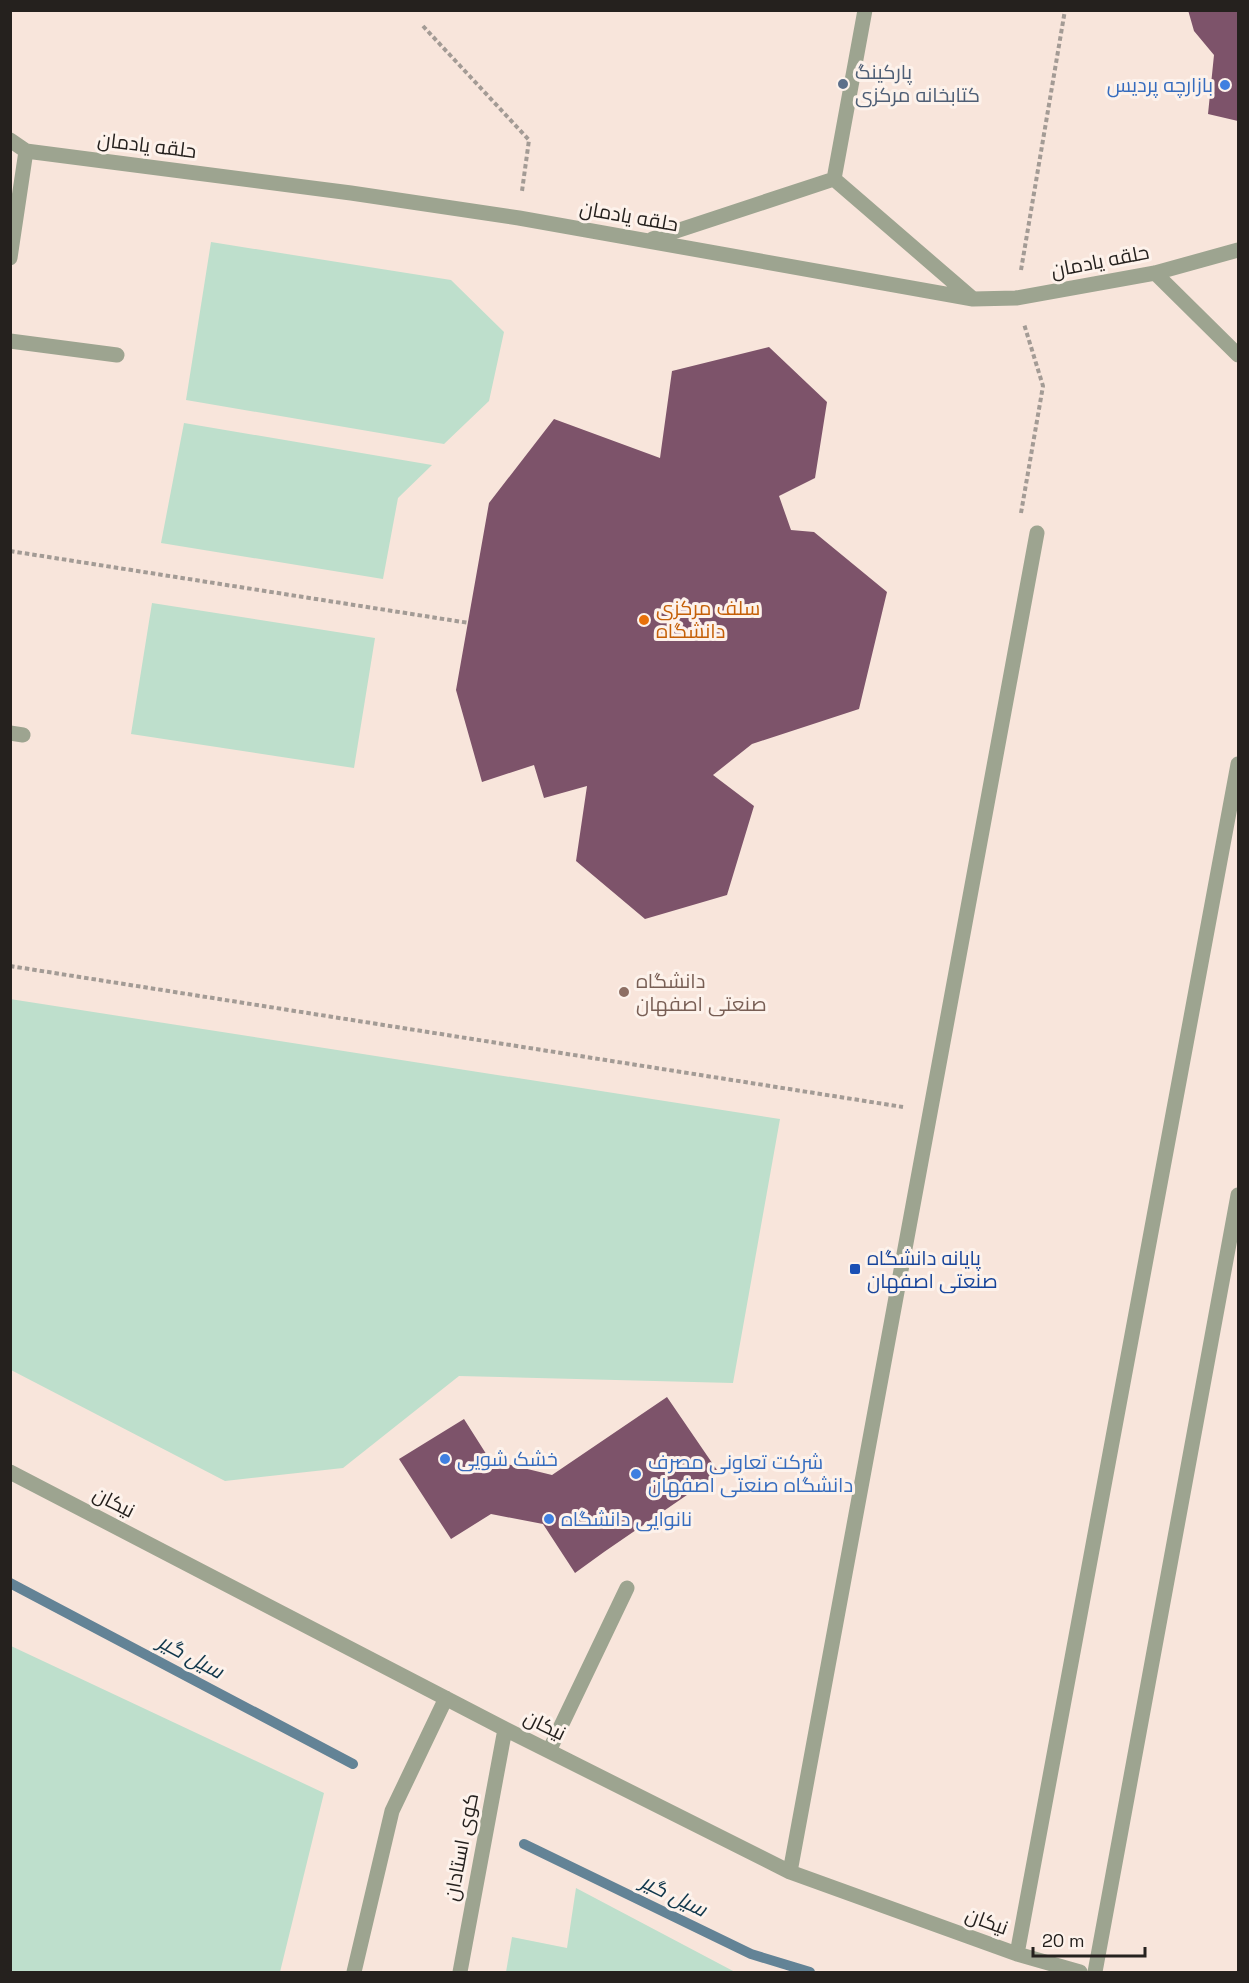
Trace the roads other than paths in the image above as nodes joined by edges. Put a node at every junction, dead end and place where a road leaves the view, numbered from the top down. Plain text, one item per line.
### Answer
1 (865, 10) edge
2 (10, 140) edge
3 (26, 151) junction
4 (834, 179) junction
5 (648, 240) junction
6 (1239, 250) edge
7 (10, 258) edge
8 (1155, 273) junction
9 (973, 299) junction
10 (10, 341) edge
11 (117, 355) dead end
12 (1239, 355) edge
13 (1037, 533) road end
14 (1239, 764) edge
15 (1239, 1195) edge
16 (10, 1472) edge
17 (627, 1588) dead end
18 (446, 1698) junction
19 (505, 1729) junction
20 (549, 1751) junction
21 (790, 1872) junction
22 (1017, 1954) junction
23 (354, 1972) edge
24 (460, 1972) edge
25 (1080, 1972) edge
26 (1095, 1972) edge

1 - 4 lane
2 - 3 lane, حلقه یادمان
3 - 5 lane, حلقه یادمان
3 - 7 lane
4 - 5 lane
4 - 9 lane
5 - 9 lane, حلقه یادمان
6 - 8 lane, حلقه یادمان
8 - 9 lane, حلقه یادمان
8 - 12 lane
10 - 11 lane
13 - 21 lane
14 - 22 lane
15 - 26 lane
16 - 18 lane, نیکان
17 - 20 lane
18 - 19 lane, نیکان
18 - 23 lane
19 - 20 lane, نیکان
19 - 24 lane, کوی استادان
20 - 21 lane, نیکان
21 - 22 lane, نیکان
22 - 25 lane, نیکان

